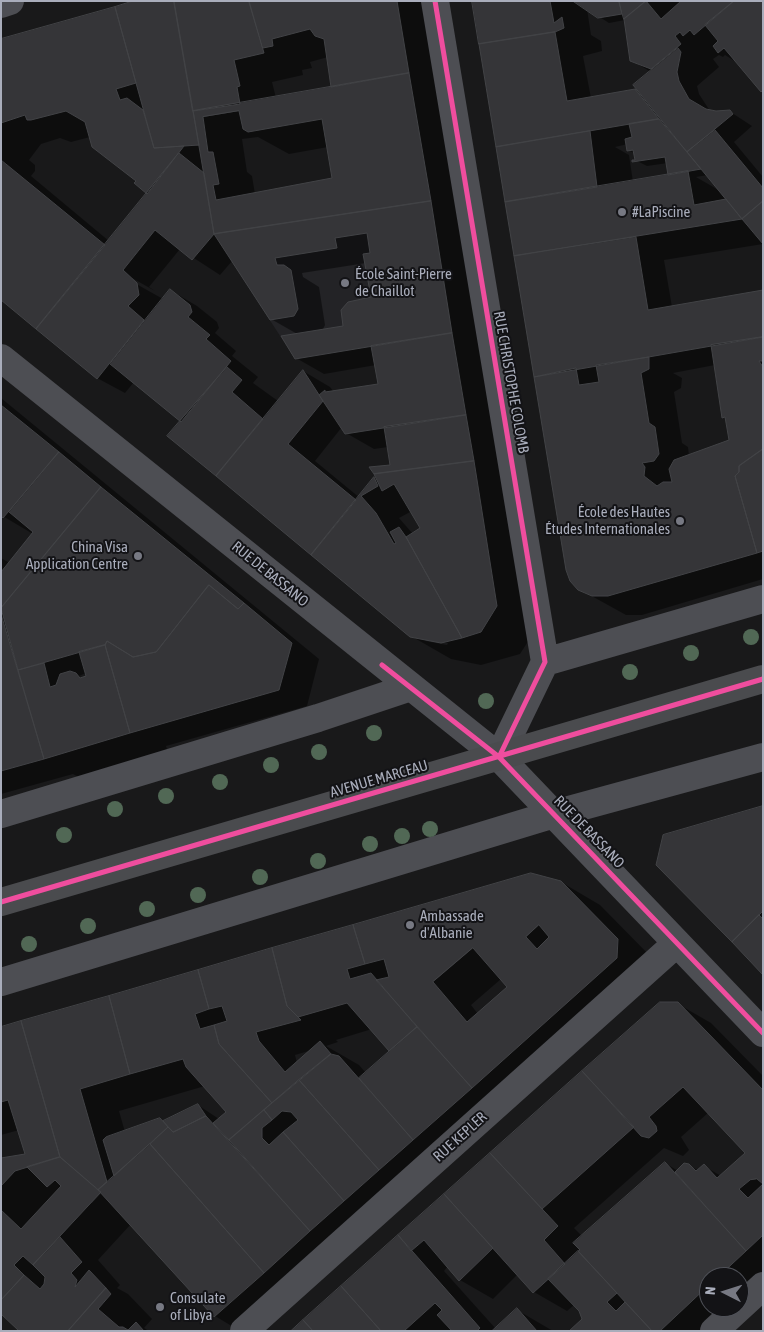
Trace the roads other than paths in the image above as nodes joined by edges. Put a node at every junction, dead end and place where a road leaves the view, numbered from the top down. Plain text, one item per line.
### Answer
1 (10, 1) edge
2 (435, 1) edge
3 (1, 4) edge
4 (1, 358) edge
5 (763, 599) edge
6 (545, 662) junction
7 (763, 679) edge
8 (411, 687) junction
9 (499, 757) junction
10 (763, 757) edge
11 (1, 814) edge
12 (554, 814) junction
13 (1, 902) edge
14 (677, 943) junction
15 (1, 982) edge
16 (763, 1033) edge
17 (763, 1286) edge
18 (244, 1331) edge
19 (714, 1331) edge

1 - 3 street
2 - 6 street, RUE CHRISTOPHE COLOMB
4 - 8 street, RUE DE BASSANO
5 - 6 street
6 - 9 street
7 - 9 main road, AVENUE MARCEAU
8 - 9 street, RUE DE BASSANO
8 - 11 street
9 - 12 street, RUE DE BASSANO
9 - 13 main road, AVENUE MARCEAU
10 - 12 street
12 - 14 street, RUE DE BASSANO
12 - 15 street
14 - 16 street, RUE DE BASSANO
14 - 18 street, RUE KEPLER
17 - 19 street

